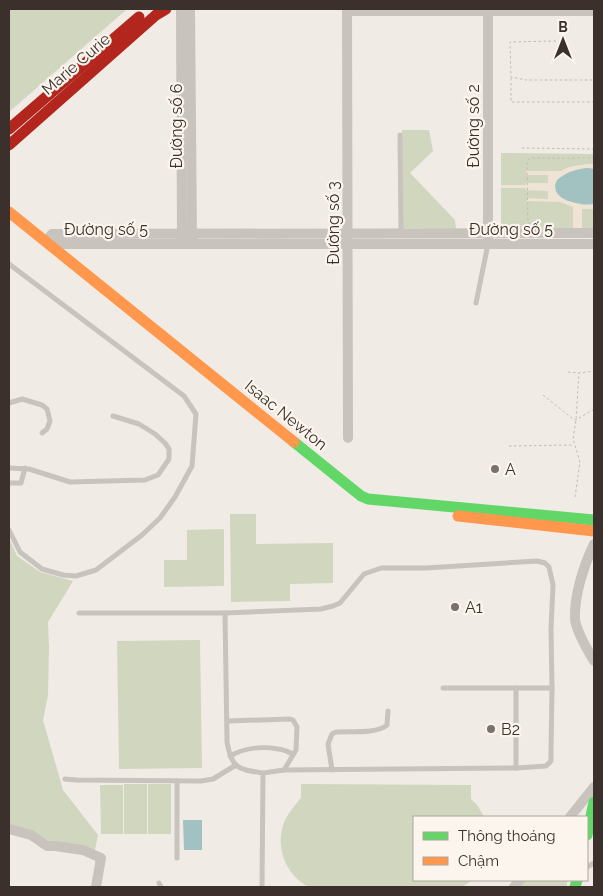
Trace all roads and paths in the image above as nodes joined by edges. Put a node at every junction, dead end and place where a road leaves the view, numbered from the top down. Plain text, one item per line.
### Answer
1 (149, 9) edge
2 (166, 9) edge
3 (181, 9) edge
4 (190, 9) edge
5 (347, 10) edge
6 (488, 10) edge
7 (594, 11) edge
8 (556, 41) dead end
9 (511, 77) junction
10 (594, 80) edge
11 (594, 102) edge
12 (9, 129) edge
13 (400, 135) dead end
14 (9, 145) edge
15 (522, 148) dead end
16 (594, 149) edge
17 (594, 158) edge
18 (9, 212) edge
19 (9, 224) edge
20 (529, 228) dead end
21 (488, 233) junction
22 (594, 233) edge
23 (401, 234) junction
24 (187, 239) junction
25 (348, 239) junction
26 (488, 244) junction
27 (594, 244) edge
28 (9, 264) edge
29 (476, 303) dead end
30 (594, 371) edge
31 (568, 372) dead end
32 (579, 374) junction
33 (543, 395) dead end
34 (9, 403) edge
35 (594, 409) edge
36 (113, 416) dead end
37 (576, 420) junction
38 (42, 433) dead end
39 (348, 438) dead end
40 (575, 445) junction
41 (509, 446) dead end
42 (9, 468) edge
43 (24, 468) junction
44 (9, 482) edge
45 (575, 497) dead end
46 (594, 520) edge
47 (9, 530) edge
48 (594, 532) edge
49 (594, 544) edge
50 (79, 613) dead end
51 (225, 613) junction
52 (594, 661) edge
53 (443, 688) dead end
54 (516, 688) junction
55 (552, 688) junction
56 (388, 711) dead end
57 (227, 721) junction
58 (293, 754) junction
59 (230, 756) junction
60 (236, 765) junction
61 (516, 768) junction
62 (284, 770) junction
63 (332, 770) junction
64 (263, 772) junction
65 (66, 779) dead end
66 (177, 781) junction
67 (594, 787) edge
68 (594, 802) edge
69 (571, 816) edge
70 (9, 830) edge
71 (588, 830) edge
72 (177, 858) dead end
73 (96, 887) edge
74 (262, 887) edge

1 - 12 street, Marie Curie
2 - 14 street, Marie Curie
3 - 24 street, Đường số 6
4 - 24 street, Đường số 6
5 - 6 street
5 - 25 street, Đường số 3
6 - 7 street
6 - 21 street, Đường số 2
8 - 9 path
9 - 10 path
9 - 11 path
13 - 23 lane
15 - 16 path
17 - 20 path
18 - 46 street, Isaac Newton
19 - 48 street, Isaac Newton
21 - 22 street, Đường số 5
21 - 23 street, Đường số 5
21 - 26 street, Đường số 2
23 - 25 street, Đường số 5
24 - 24 street, Đường số 5
24 - 25 street, Đường số 5
25 - 26 street, Đường số 5
25 - 39 street, Đường số 3
26 - 27 street, Đường số 5
26 - 29 lane
28 - 47 lane
30 - 32 path
31 - 32 path
32 - 37 path
33 - 37 path
34 - 38 lane
35 - 37 path
36 - 43 lane
37 - 40 path
40 - 41 path
40 - 45 path
42 - 43 lane
43 - 44 lane
49 - 52 street
50 - 51 lane
51 - 55 lane
51 - 57 lane
53 - 54 lane
54 - 55 lane
54 - 61 lane
55 - 61 lane
56 - 63 lane
57 - 58 lane
57 - 59 lane
58 - 59 lane
58 - 62 lane
59 - 60 lane
60 - 64 lane
60 - 66 lane
61 - 63 lane
62 - 63 lane
62 - 64 lane
64 - 74 lane
65 - 66 lane
66 - 72 lane
67 - 69 street
68 - 71 street
70 - 73 street

